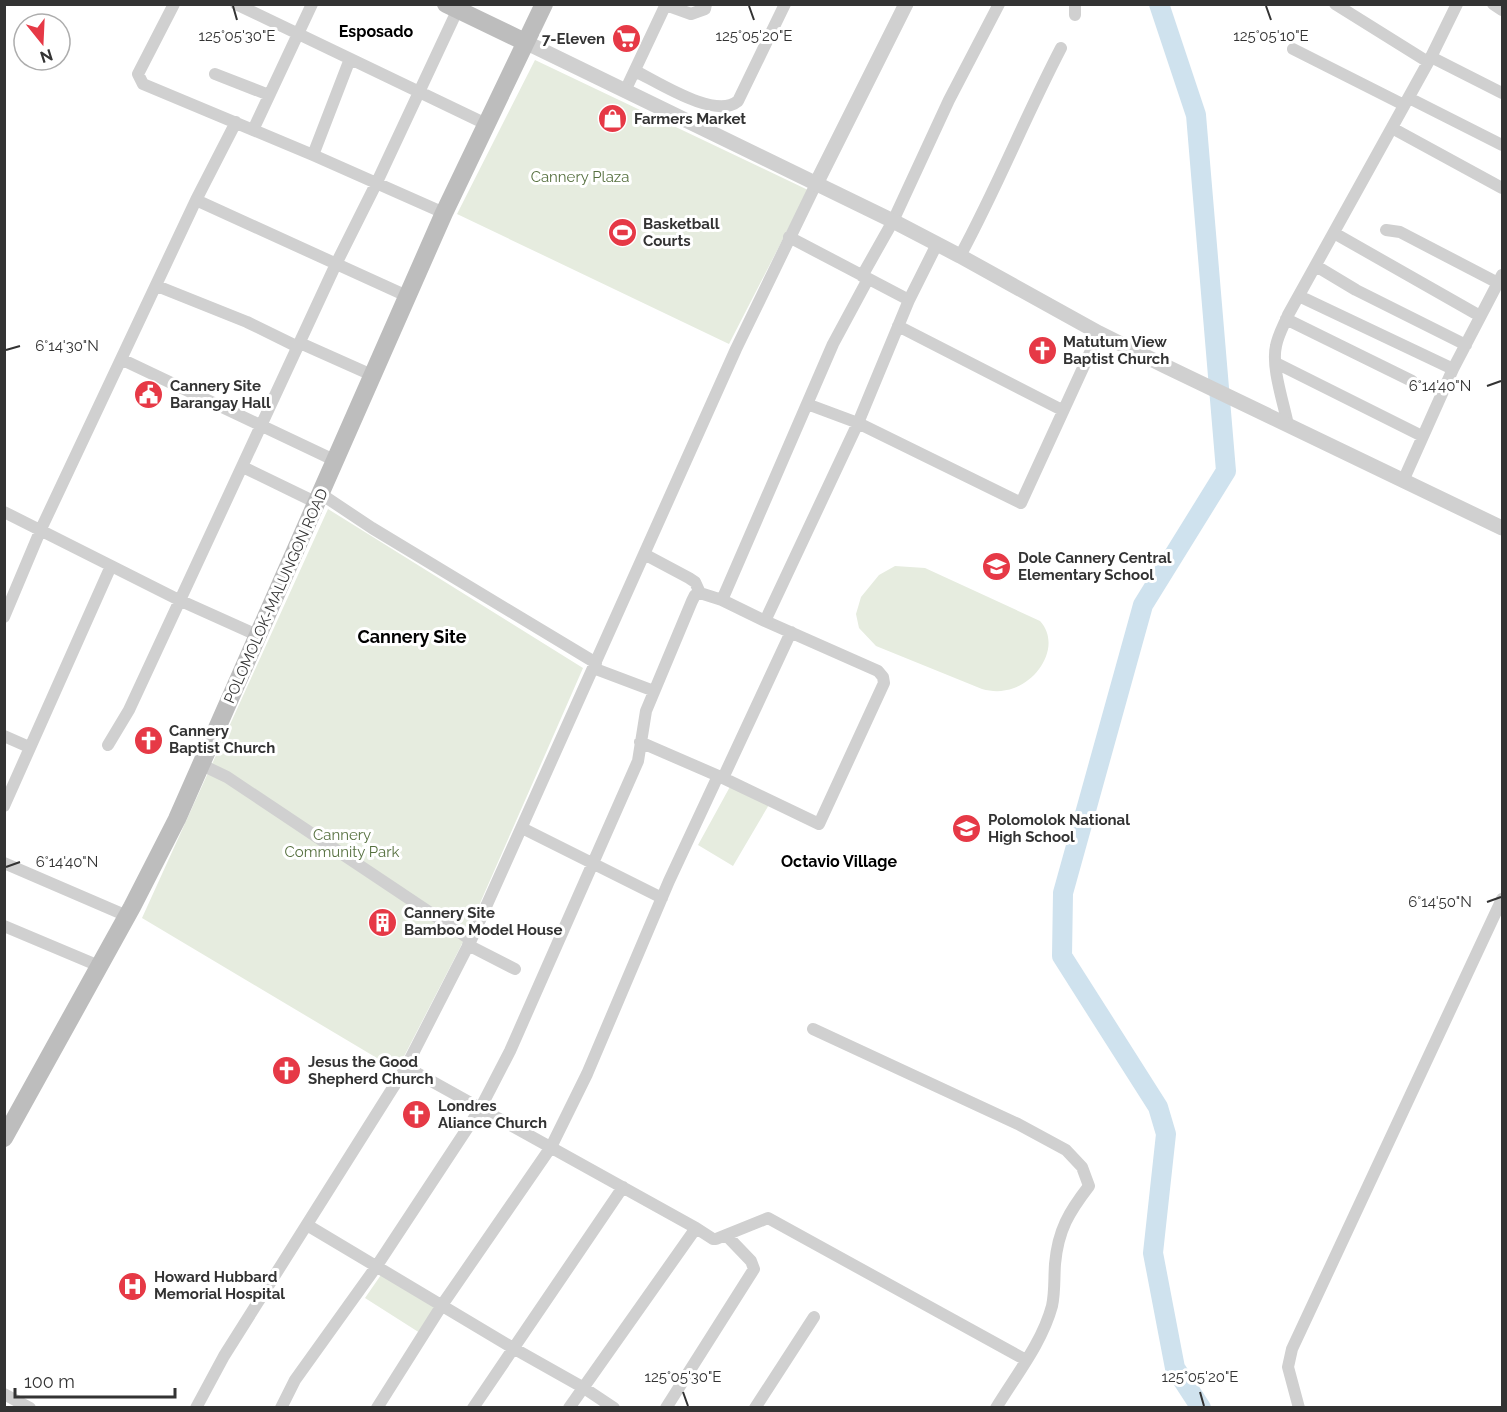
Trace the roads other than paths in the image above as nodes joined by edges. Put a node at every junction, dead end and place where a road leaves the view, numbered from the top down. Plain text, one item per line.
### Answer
1 (174, 4) edge
2 (236, 4) edge
3 (312, 4) edge
4 (544, 4) edge
5 (706, 4) edge
6 (785, 4) edge
7 (906, 4) edge
8 (999, 4) edge
9 (1335, 4) edge
10 (1442, 4) edge
11 (1493, 4) edge
12 (666, 5) edge
13 (452, 8) edge
14 (1456, 8) edge
15 (1503, 10) edge
16 (297, 34) junction
17 (525, 42) junction
18 (1061, 48) dead end
19 (1293, 49) dead end
20 (350, 59) junction
21 (1430, 59) junction
22 (635, 70) junction
23 (215, 74) dead end
24 (625, 91) junction
25 (418, 92) junction
26 (1503, 93) edge
27 (268, 95) junction
28 (1407, 101) junction
29 (236, 122) junction
30 (486, 124) junction
31 (1392, 128) junction
32 (253, 130) junction
33 (1503, 145) edge
34 (313, 155) junction
35 (377, 182) junction
36 (816, 184) junction
37 (1503, 188) edge
38 (196, 200) junction
39 (444, 213) junction
40 (893, 221) junction
41 (1386, 230) dead end
42 (1334, 233) junction
43 (789, 237) junction
44 (937, 244) junction
45 (960, 256) junction
46 (336, 264) junction
47 (1316, 266) junction
48 (865, 278) junction
49 (1500, 279) edge
50 (157, 286) junction
51 (1299, 296) junction
52 (409, 297) junction
53 (909, 300) junction
54 (1480, 316) junction
55 (1287, 319) junction
56 (898, 326) junction
57 (1099, 333) junction
58 (299, 345) junction
59 (1466, 345) junction
60 (123, 360) junction
61 (1276, 363) junction
62 (1453, 369) junction
63 (374, 376) junction
64 (1412, 381) dead end
65 (807, 404) junction
66 (1062, 410) junction
67 (858, 423) junction
68 (262, 426) junction
69 (1288, 426) junction
70 (1422, 436) junction
71 (336, 461) junction
72 (243, 467) junction
73 (1403, 481) junction
74 (319, 499) junction
75 (4, 512) edge
76 (1503, 528) edge
77 (41, 529) junction
78 (644, 554) junction
79 (111, 566) junction
80 (700, 593) junction
81 (179, 600) junction
82 (722, 600) junction
83 (4, 617) edge
84 (765, 621) junction
85 (791, 632) junction
86 (259, 636) junction
87 (595, 665) junction
88 (654, 691) junction
89 (4, 736) edge
90 (640, 742) junction
91 (108, 745) dead end
92 (29, 747) junction
93 (202, 765) junction
94 (720, 777) junction
95 (4, 806) edge
96 (522, 828) junction
97 (4, 863) edge
98 (593, 863) junction
99 (662, 898) junction
100 (1503, 899) edge
101 (127, 916) junction
102 (4, 926) edge
103 (470, 942) junction
104 (99, 966) junction
105 (514, 969) dead end
106 (813, 1029) dead end
107 (406, 1067) junction
108 (480, 1109) junction
109 (4, 1138) edge
110 (551, 1147) junction
111 (623, 1187) junction
112 (307, 1225) junction
113 (696, 1228) junction
114 (727, 1236) junction
115 (376, 1267) junction
116 (442, 1305) junction
117 (814, 1317) dead end
118 (513, 1348) junction
119 (1026, 1360) junction
120 (584, 1388) junction
121 (9, 1400) edge
122 (30, 1407) edge
123 (196, 1407) edge
124 (281, 1407) edge
125 (377, 1407) edge
126 (473, 1407) edge
127 (569, 1407) edge
128 (614, 1407) edge
129 (666, 1407) edge
130 (755, 1407) edge
131 (996, 1407) edge
132 (1299, 1407) edge

1 - 29 street
2 - 16 street
3 - 16 street
4 - 17 main road, POLOMOLOK-MALUNGON ROAD
5 - 12 street
6 - 22 street
7 - 36 street
8 - 40 street
9 - 21 street
10 - 14 street
11 - 15 street
12 - 22 street
13 - 17 main road
13 - 25 street
14 - 21 street
16 - 20 street
16 - 27 street
17 - 24 street
17 - 30 main road, POLOMOLOK-MALUNGON ROAD
18 - 45 street
19 - 28 street
20 - 25 street
20 - 34 street
21 - 26 street
21 - 28 street
22 - 24 street
23 - 27 street
24 - 36 street
25 - 30 street
25 - 35 street
27 - 32 street
28 - 31 street
28 - 33 street
29 - 32 street
29 - 38 street
30 - 39 main road, POLOMOLOK-MALUNGON ROAD
31 - 37 street
31 - 42 street
32 - 34 street
34 - 35 street
35 - 39 street
35 - 46 street
36 - 40 street
36 - 43 street
38 - 46 street
38 - 50 street
39 - 52 main road, POLOMOLOK-MALUNGON ROAD
40 - 44 street
40 - 48 street
41 - 49 street
42 - 47 street
42 - 54 street
43 - 48 street
43 - 78 street
44 - 45 street
44 - 53 street
45 - 57 street
46 - 52 street
46 - 58 street
47 - 51 street
47 - 59 street
48 - 53 street
48 - 65 street
49 - 54 street
50 - 58 street
50 - 60 street
51 - 55 street
51 - 62 street
52 - 63 main road, POLOMOLOK-MALUNGON ROAD
53 - 56 street
54 - 59 street
55 - 61 street
55 - 64 street
56 - 66 street
56 - 67 street
57 - 66 street
57 - 69 street
58 - 63 street
58 - 68 street
59 - 62 street
60 - 68 street
60 - 77 street
61 - 69 street
61 - 70 street
62 - 70 street
63 - 71 main road, POLOMOLOK-MALUNGON ROAD
65 - 67 street
65 - 82 street
66 - 67 street
67 - 84 street
68 - 71 street
68 - 72 street
69 - 73 street
70 - 73 street
71 - 74 main road, POLOMOLOK-MALUNGON ROAD
72 - 74 street
72 - 81 street
73 - 76 street
74 - 86 main road, POLOMOLOK-MALUNGON ROAD
74 - 87 street
75 - 77 street
77 - 79 street
77 - 83 street
78 - 80 street
78 - 87 street
79 - 81 street
79 - 92 street
80 - 82 street
80 - 88 street
81 - 86 street
81 - 91 street
82 - 84 street
84 - 85 street
85 - 94 street
85 - 94 street
86 - 93 main road, POLOMOLOK-MALUNGON ROAD
87 - 88 street
87 - 96 street
88 - 90 street
89 - 92 street
90 - 94 street
90 - 98 street
92 - 95 street
93 - 101 main road, POLOMOLOK-MALUNGON ROAD
93 - 103 street
94 - 99 street
96 - 98 street
96 - 103 street
97 - 101 street
98 - 99 street
98 - 108 street
99 - 110 street
100 - 132 street
101 - 104 main road, POLOMOLOK-MALUNGON ROAD
102 - 104 street
103 - 105 street
103 - 107 street
104 - 109 main road, POLOMOLOK-MALUNGON ROAD
106 - 119 street
107 - 108 street
107 - 112 street
108 - 110 street
108 - 115 street
110 - 111 street
110 - 116 street
111 - 113 street
111 - 118 street
112 - 115 street
112 - 123 street
113 - 114 street
113 - 120 street
114 - 119 street
114 - 129 street
115 - 116 street
115 - 124 street
116 - 118 street
116 - 125 street
117 - 130 street
118 - 120 street
118 - 126 street
119 - 131 street
120 - 127 street
120 - 128 street
121 - 122 street

